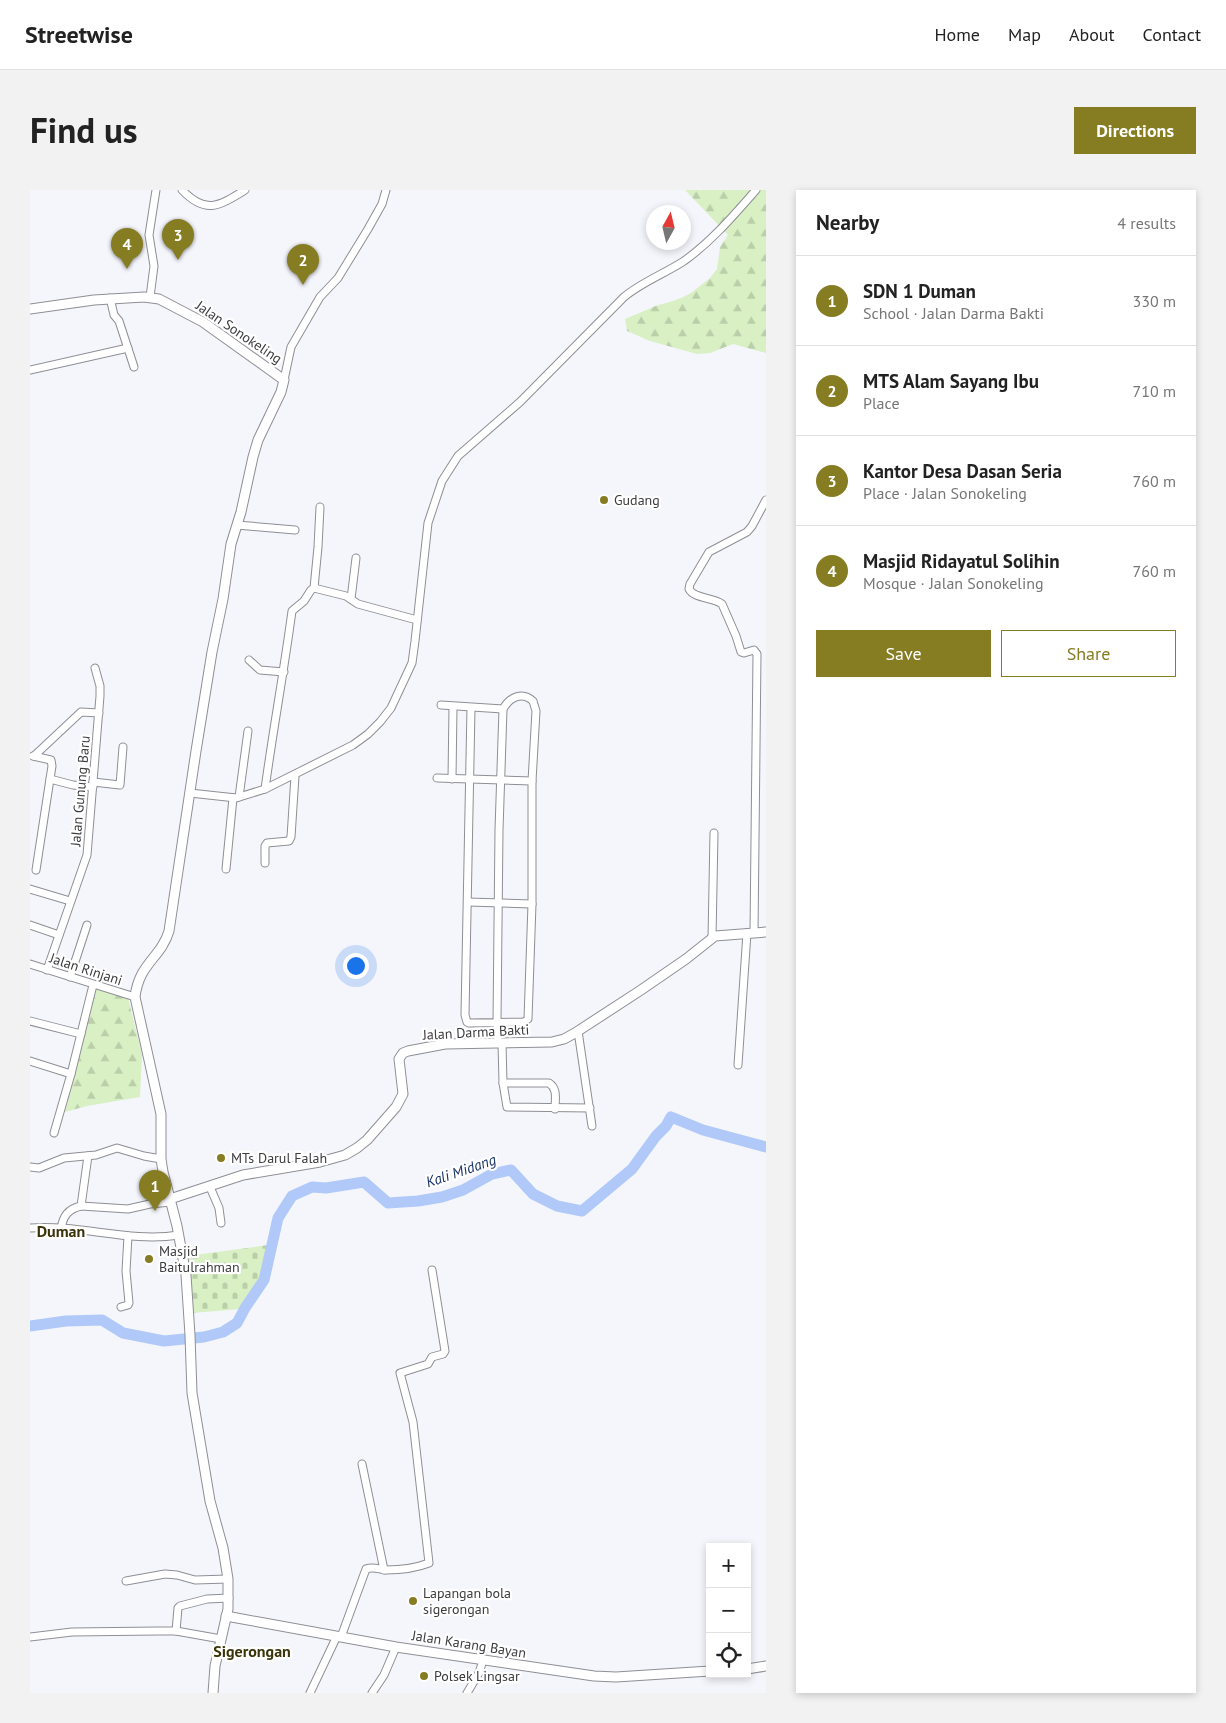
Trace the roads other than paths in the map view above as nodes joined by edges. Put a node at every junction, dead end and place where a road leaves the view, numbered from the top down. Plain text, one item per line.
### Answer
1 (156, 190) edge
2 (183, 190) edge
3 (244, 190) edge
4 (386, 190) edge
5 (756, 190) edge
6 (150, 297) junction
7 (110, 298) junction
8 (30, 308) edge
9 (128, 348) junction
10 (134, 367) dead end
11 (30, 370) edge
12 (282, 378) junction
13 (766, 500) edge
14 (320, 507) dead end
15 (237, 525) junction
16 (295, 530) dead end
17 (356, 558) dead end
18 (314, 588) junction
19 (351, 599) junction
20 (418, 620) junction
21 (249, 660) dead end
22 (95, 668) dead end
23 (284, 672) junction
24 (441, 705) dead end
25 (453, 707) junction
26 (471, 708) junction
27 (503, 709) junction
28 (99, 713) junction
29 (248, 731) dead end
30 (124, 746) dead end
31 (32, 756) edge
32 (295, 776) junction
33 (437, 778) dead end
34 (452, 779) junction
35 (470, 779) junction
36 (50, 780) junction
37 (500, 780) junction
38 (532, 781) junction
39 (93, 784) junction
40 (265, 789) junction
41 (190, 793) junction
42 (236, 798) junction
43 (714, 833) dead end
44 (265, 863) dead end
45 (36, 870) dead end
46 (226, 870) dead end
47 (30, 889) edge
48 (70, 901) junction
49 (468, 902) junction
50 (499, 902) junction
51 (532, 904) junction
52 (30, 925) edge
53 (87, 925) dead end
54 (766, 932) edge
55 (750, 933) junction
56 (59, 935) junction
57 (712, 938) junction
58 (30, 964) edge
59 (47, 970) junction
60 (70, 977) junction
61 (93, 984) junction
62 (135, 998) junction
63 (30, 1021) edge
64 (497, 1022) junction
65 (578, 1031) junction
66 (81, 1034) junction
67 (500, 1043) junction
68 (30, 1061) edge
69 (738, 1065) dead end
70 (71, 1074) junction
71 (503, 1083) junction
72 (590, 1108) junction
73 (556, 1109) junction
74 (592, 1126) dead end
75 (54, 1133) dead end
76 (88, 1156) junction
77 (161, 1159) junction
78 (30, 1167) edge
79 (210, 1187) junction
80 (170, 1201) junction
81 (81, 1206) junction
82 (221, 1222) dead end
83 (30, 1228) edge
84 (61, 1229) junction
85 (179, 1234) junction
86 (128, 1236) junction
87 (432, 1270) dead end
88 (121, 1308) dead end
89 (362, 1464) dead end
90 (384, 1570) junction
91 (228, 1579) junction
92 (126, 1581) dead end
93 (229, 1598) junction
94 (226, 1616) junction
95 (176, 1631) junction
96 (30, 1637) edge
97 (339, 1637) junction
98 (221, 1638) junction
99 (396, 1647) junction
100 (483, 1660) junction
101 (766, 1666) edge
102 (751, 1668) edge
103 (706, 1671) edge
104 (213, 1693) edge
105 (310, 1693) edge
106 (372, 1693) edge
107 (467, 1693) edge

1 - 6 street
2 - 3 street
4 - 12 street
5 - 20 street
6 - 7 street, Jalan Sonokeling
6 - 12 street, Jalan Sonokeling
7 - 8 street, Jalan Sonokeling
7 - 9 street
9 - 10 street
9 - 11 street
12 - 15 street
13 - 55 street
14 - 18 street
15 - 16 street
15 - 41 street
17 - 19 street
18 - 19 street
18 - 23 street
19 - 20 street
20 - 32 street
21 - 23 street
22 - 28 street, Jalan Gunung Baru
23 - 40 street
24 - 25 street
25 - 26 street
25 - 34 street
26 - 27 street
26 - 35 street
27 - 37 street
27 - 38 street
28 - 31 street
28 - 39 street, Jalan Gunung Baru
29 - 42 street
30 - 39 street
31 - 36 street
32 - 40 street
32 - 44 street
33 - 34 street
34 - 35 street
35 - 37 street
35 - 49 street
36 - 39 street
36 - 45 street
37 - 38 street
37 - 50 street
38 - 51 street
39 - 48 street, Jalan Gunung Baru
40 - 42 street
41 - 42 street
41 - 62 street
42 - 46 street
43 - 57 street
47 - 48 street
48 - 56 street, Jalan Gunung Baru
49 - 50 street
49 - 64 street
50 - 51 street
50 - 64 street
51 - 64 street
52 - 56 street
53 - 60 street
54 - 55 street, Jalan Darma Bakti
55 - 57 street, Jalan Darma Bakti
55 - 69 street
56 - 59 street, Jalan Gunung Baru
57 - 65 street, Jalan Darma Bakti
58 - 59 street, Jalan Rinjani
59 - 60 street, Jalan Rinjani
60 - 61 street, Jalan Rinjani
61 - 62 street, Jalan Rinjani
61 - 66 street
62 - 77 street
63 - 66 street
64 - 67 street
65 - 67 street, Jalan Darma Bakti
65 - 72 street
66 - 70 street
67 - 71 street
67 - 79 street, Jalan Darma Bakti
68 - 70 street
70 - 75 street
71 - 73 street
71 - 73 street
72 - 73 street
72 - 74 street
76 - 77 street
76 - 78 street
76 - 81 street
77 - 80 street
79 - 80 street, Jalan Darma Bakti
79 - 82 street
80 - 81 street, Jalan Darma Bakti
80 - 85 street
81 - 84 street
83 - 84 street
84 - 86 street
85 - 86 street
85 - 91 street
86 - 88 street
87 - 90 street
89 - 90 street
90 - 97 street
91 - 92 street
91 - 93 street
93 - 94 street
93 - 95 street
94 - 97 street, Jalan Karang Bayan
94 - 98 street
95 - 96 street
95 - 98 street
97 - 99 street, Jalan Karang Bayan
97 - 105 street
98 - 104 street
99 - 100 street, Jalan Karang Bayan
99 - 106 street
100 - 103 street, Jalan Karang Bayan
100 - 107 street
101 - 102 street

